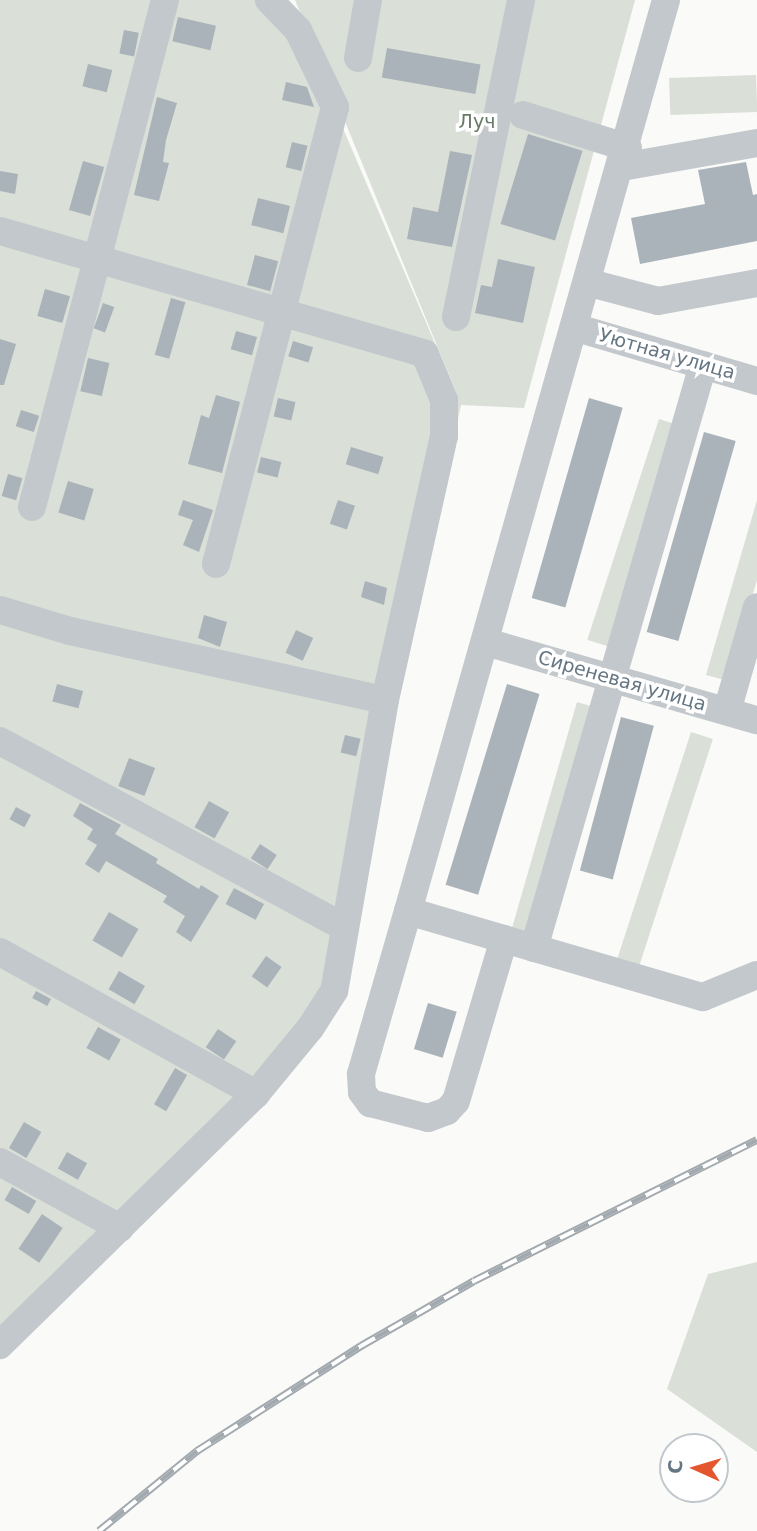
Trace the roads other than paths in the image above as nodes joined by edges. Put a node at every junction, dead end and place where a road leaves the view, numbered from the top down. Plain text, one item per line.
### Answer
1 (165, 0) edge
2 (269, 0) edge
3 (368, 0) edge
4 (522, 0) edge
5 (667, 0) edge
6 (358, 58) dead end
7 (523, 115) dead end
8 (757, 143) edge
9 (625, 158) junction
10 (0, 231) edge
11 (93, 261) junction
12 (757, 283) edge
13 (590, 284) junction
14 (280, 313) junction
15 (456, 317) dead end
16 (577, 328) junction
17 (703, 365) junction
18 (757, 381) edge
19 (32, 507) dead end
20 (216, 564) dead end
21 (757, 607) edge
22 (0, 610) edge
23 (486, 642) junction
24 (612, 678) junction
25 (385, 700) junction
26 (727, 711) junction
27 (757, 720) edge
28 (0, 741) edge
29 (408, 911) junction
30 (344, 928) junction
31 (503, 939) junction
32 (534, 948) junction
33 (0, 953) edge
34 (757, 975) edge
35 (256, 1094) junction
36 (0, 1162) edge
37 (120, 1228) junction
38 (0, 1345) edge

1 - 11 street
2 - 14 street
3 - 6 street
4 - 15 street
5 - 9 street
7 - 9 street
8 - 9 street
9 - 13 street
10 - 11 street
11 - 14 street
11 - 19 street
12 - 13 street
13 - 16 street
14 - 20 street
14 - 25 street
16 - 17 street, Уютная улица
16 - 23 street
17 - 18 street, Уютная улица
17 - 24 street
21 - 26 street
22 - 25 street
23 - 24 street, Сиреневая улица
23 - 29 street
24 - 26 street, Сиреневая улица
24 - 32 street
25 - 30 street
26 - 27 street, Сиреневая улица
28 - 30 street
29 - 31 street
29 - 31 street
30 - 35 street
31 - 32 street
32 - 34 street
33 - 35 street
35 - 37 street
36 - 37 street
37 - 38 street

